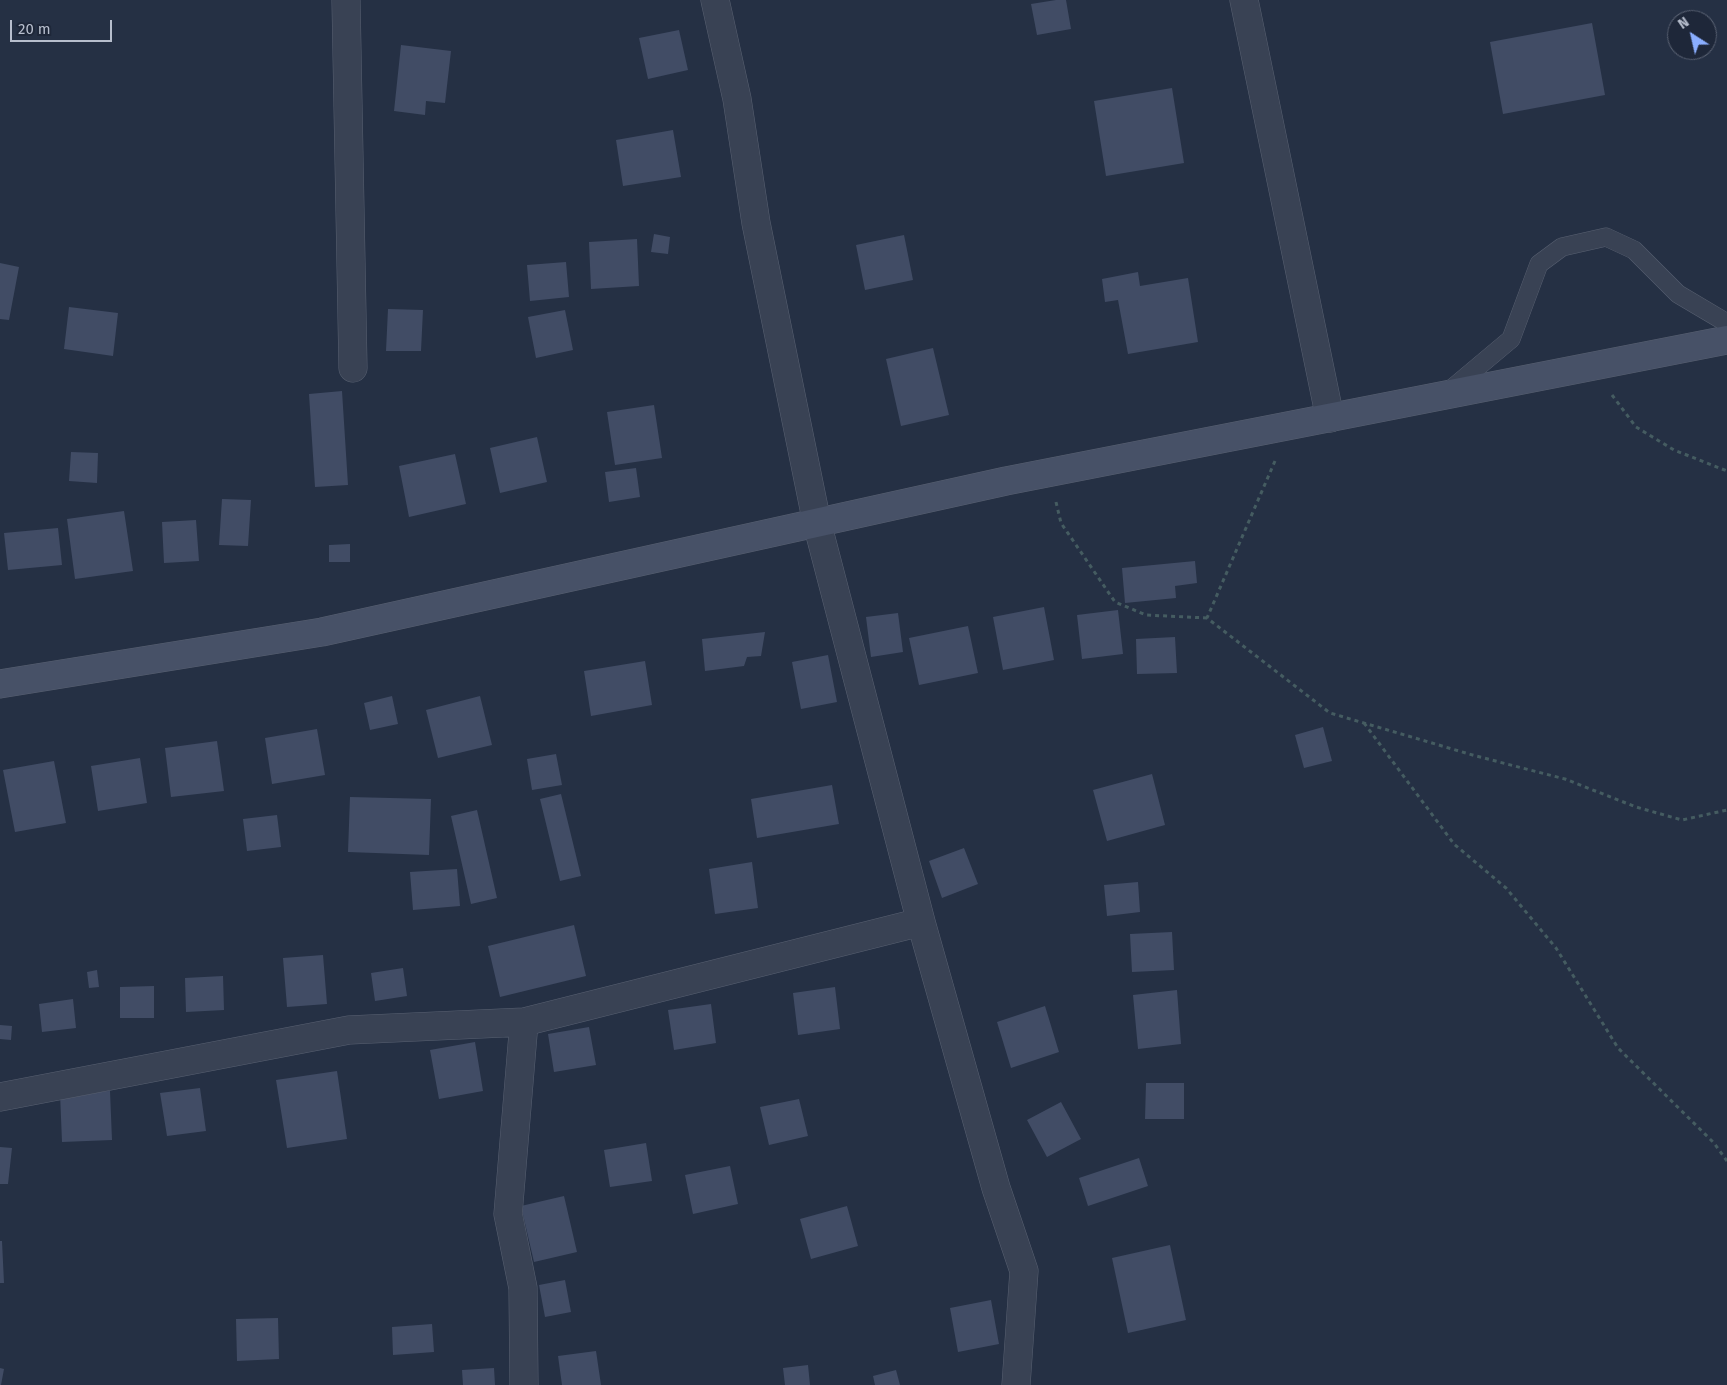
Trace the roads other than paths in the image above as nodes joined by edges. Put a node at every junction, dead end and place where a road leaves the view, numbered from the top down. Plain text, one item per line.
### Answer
1 (346, 0) edge
2 (715, 0) edge
3 (1244, 0) edge
4 (1727, 323) edge
5 (1727, 340) edge
6 (353, 368) dead end
7 (1445, 395) junction
8 (1330, 418) junction
9 (817, 522) junction
10 (0, 684) edge
11 (920, 922) junction
12 (524, 1022) junction
13 (0, 1097) edge
14 (524, 1385) edge
15 (1016, 1385) edge

1 - 6 street
2 - 9 street
3 - 8 street
4 - 7 lane
5 - 7 main road
7 - 8 main road
8 - 9 main road
9 - 10 main road
9 - 11 street
11 - 12 street
11 - 15 street
12 - 13 street
12 - 14 street

